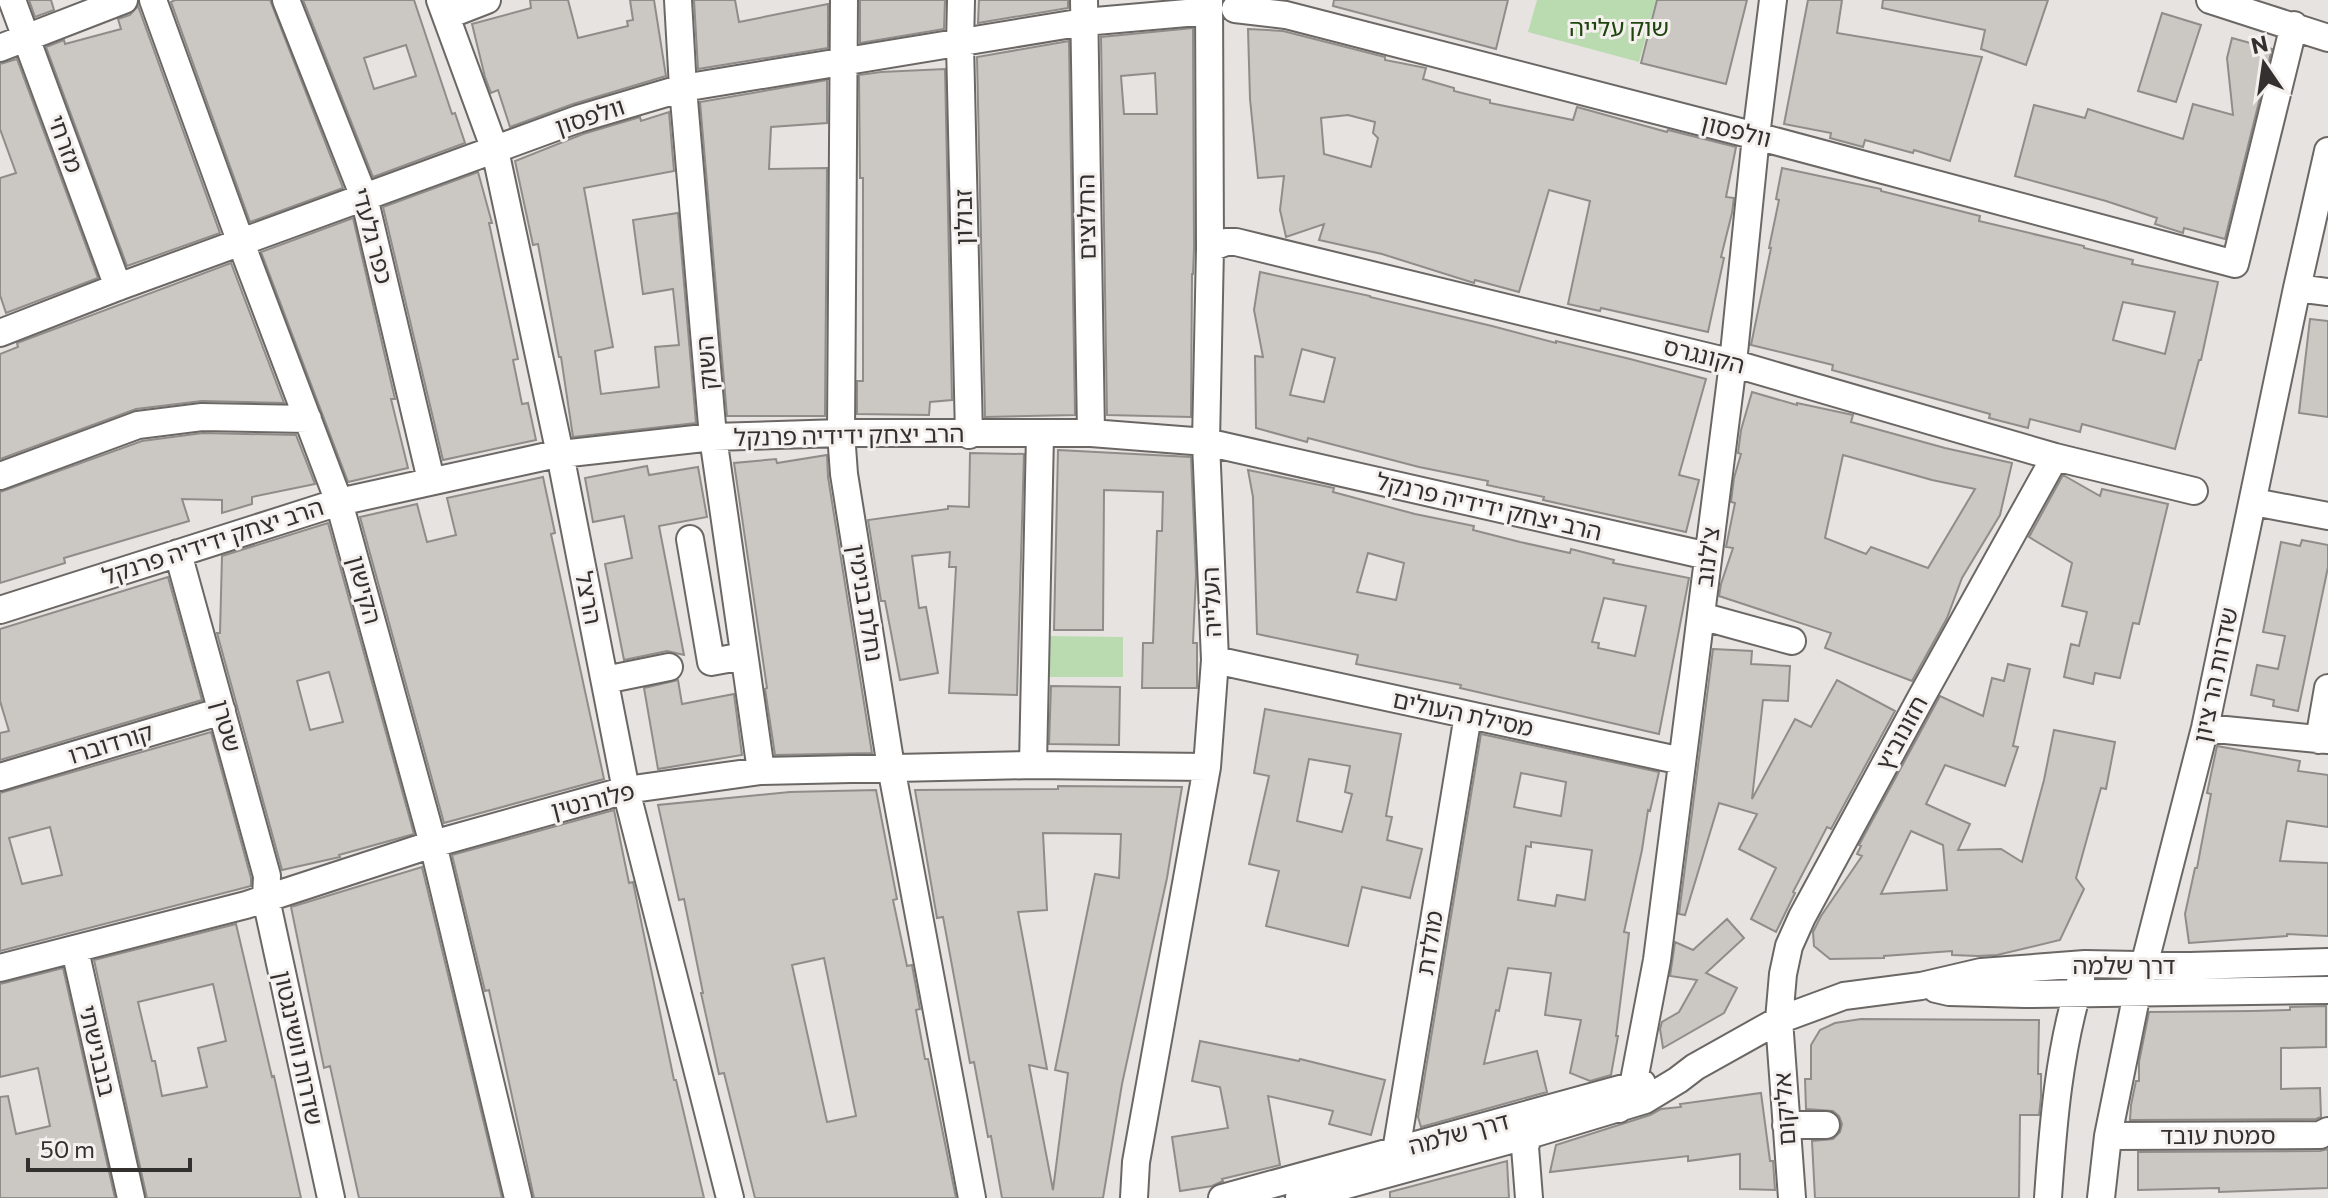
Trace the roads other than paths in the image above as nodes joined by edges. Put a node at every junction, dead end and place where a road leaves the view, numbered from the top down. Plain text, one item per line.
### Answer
1 (12, 0) edge
2 (124, 0) edge
3 (153, 0) edge
4 (286, 0) edge
5 (487, 0) edge
6 (678, 0) edge
7 (844, 0) edge
8 (961, 0) edge
9 (1773, 0) edge
10 (2210, 0) edge
11 (1217, 7) edge
12 (443, 8) edge
13 (1084, 11) edge
14 (2294, 25) junction
15 (26, 38) junction
16 (2328, 38) edge
17 (960, 44) junction
18 (0, 48) edge
19 (844, 60) junction
20 (683, 88) junction
21 (1756, 136) junction
22 (495, 150) junction
23 (2328, 151) edge
24 (364, 197) junction
25 (241, 243) junction
26 (1210, 248) junction
27 (118, 287) junction
28 (2297, 288) junction
29 (2328, 292) edge
30 (0, 333) edge
31 (1733, 363) junction
32 (308, 419) junction
33 (841, 433) junction
34 (1091, 433) junction
35 (1040, 434) junction
36 (969, 435) junction
37 (713, 437) junction
38 (1206, 442) junction
39 (560, 454) junction
40 (2055, 457) junction
41 (0, 476) edge
42 (431, 480) junction
43 (2194, 491) dead end
44 (339, 502) junction
45 (2254, 502) junction
46 (2328, 516) edge
47 (690, 539) dead end
48 (178, 553) junction
49 (1708, 556) junction
50 (0, 610) edge
51 (1701, 616) junction
52 (1792, 641) dead end
53 (744, 656) junction
54 (1215, 660) junction
55 (669, 667) dead end
56 (605, 680) junction
57 (2328, 688) edge
58 (222, 711) junction
59 (1468, 715) junction
60 (2205, 728) junction
61 (2324, 740) edge
62 (1682, 761) junction
63 (1033, 765) junction
64 (891, 767) junction
65 (1207, 767) junction
66 (761, 771) junction
67 (0, 777) edge
68 (626, 790) junction
69 (433, 844) junction
70 (266, 899) junction
71 (75, 950) junction
72 (2328, 962) edge
73 (2085, 964) junction
74 (2144, 965) junction
75 (0, 968) edge
76 (1921, 986) junction
77 (2328, 990) edge
78 (2137, 993) junction
79 (2025, 994) junction
80 (2076, 994) junction
81 (1779, 1020) junction
82 (2064, 1045) junction
83 (1695, 1067) junction
84 (1633, 1086) junction
85 (1619, 1109) junction
86 (1786, 1125) junction
87 (1826, 1125) dead end
88 (2328, 1131) edge
89 (1529, 1135) junction
90 (2108, 1136) junction
91 (1400, 1160) junction
92 (131, 1198) edge
93 (331, 1198) edge
94 (518, 1198) edge
95 (730, 1198) edge
96 (972, 1198) edge
97 (1134, 1198) edge
98 (1222, 1198) edge
99 (1299, 1198) edge
100 (1529, 1198) edge
101 (1792, 1198) edge
102 (2048, 1198) edge
103 (2101, 1198) edge

1 - 15 street, מזרחי
2 - 15 street
3 - 25 street, הקישון
4 - 24 street, כפר גלעדי
5 - 12 street
6 - 20 street, השוק
7 - 19 street, נחלת בנימין
8 - 17 street, זבולון
9 - 21 street, צ'לנוב
10 - 14 street
11 - 13 street, וולפסון
11 - 21 street, וולפסון
11 - 26 street, העלייה
12 - 22 street, הרצל
13 - 17 street, וולפסון
13 - 34 street, החלוצים
14 - 16 street
14 - 21 street, וולפסון
15 - 18 street
15 - 27 street, מזרחי
17 - 19 street, וולפסון
17 - 36 street, זבולון
19 - 20 street, וולפסון
19 - 33 street, נחלת בנימין
20 - 22 street, וולפסון
20 - 37 street, השוק
21 - 31 street, צ'לנוב
22 - 24 street, וולפסון
22 - 39 street, הרצל
23 - 28 street, שדרות הר ציון
24 - 25 street, וולפסון
24 - 42 street, כפר גלעדי
25 - 27 street, וולפסון
25 - 32 street, הקישון
26 - 31 street, הקונגרס
26 - 38 street, העלייה
27 - 30 street, וולפסון
28 - 29 street
28 - 45 street, שדרות הר ציון
31 - 40 street, הקונגרס
31 - 49 street, צ'לנוב
32 - 41 street
32 - 44 street, הקישון
33 - 36 street, הרב יצחק ידידיה פרנקל
33 - 37 street, הרב יצחק ידידיה פרנקל
33 - 64 street, נחלת בנימין
34 - 35 street, הרב יצחק ידידיה פרנקל
34 - 38 street, הרב יצחק ידידיה פרנקל
35 - 36 street, הרב יצחק ידידיה פרנקל
35 - 63 street
37 - 39 street, הרב יצחק ידידיה פרנקל
37 - 53 street, השוק
38 - 49 street, הרב יצחק ידידיה פרנקל
38 - 54 street, העלייה
39 - 42 street, הרב יצחק ידידיה פרנקל
39 - 56 street, הרצל
40 - 43 street, הקונגרס
40 - 81 street, חזונוביץ
42 - 44 street, הרב יצחק ידידיה פרנקל
44 - 48 street, הרב יצחק ידידיה פרנקל
44 - 69 street, הקישון
45 - 46 street
45 - 60 street, שדרות הר ציון
47 - 53 street
48 - 50 street, הרב יצחק ידידיה פרנקל
48 - 58 street, שטרן
49 - 51 street, צ'לנוב
51 - 52 street
51 - 62 street, צ'לנוב
53 - 66 street, השוק
54 - 59 street, מסילת העולים
54 - 65 street, העלייה
55 - 56 street
56 - 68 street, הרצל
57 - 61 street
58 - 67 street, קורדוברו
58 - 70 street, שטרן
59 - 62 street, מסילת העולים
59 - 91 street, מולדת
60 - 61 street
60 - 74 street, שדרות הר ציון
62 - 84 street, צ'לנוב
63 - 64 street, פלורנטין
63 - 65 street, פלורנטין
64 - 66 street, פלורנטין
64 - 96 street, נחלת בנימין
65 - 97 street, העלייה
66 - 68 street, פלורנטין
68 - 69 street, פלורנטין
68 - 95 street, הרצל
69 - 70 street, פלורנטין
69 - 94 street, הקישון
70 - 71 street, פלורנטין
70 - 93 street, שדרות וושינגטון
71 - 75 street, פלורנטין
71 - 92 street, בנבנישתי
72 - 74 street, דרך שלמה
73 - 74 street, דרך שלמה
73 - 76 street, דרך שלמה
73 - 80 street
74 - 78 street, שדרות הר ציון
76 - 79 street, דרך שלמה
76 - 81 street, דרך שלמה
77 - 78 street, דרך שלמה
78 - 80 street, דרך שלמה
78 - 90 street, שדרות הר ציון
79 - 80 street, דרך שלמה
79 - 82 street
80 - 82 street
81 - 83 street, דרך שלמה
81 - 86 street, אליקום
82 - 102 street
83 - 84 street, דרך שלמה
83 - 85 street, דרך שלמה
84 - 85 street, צ'לנוב
84 - 91 street, דרך שלמה
85 - 89 street, דרך שלמה
86 - 87 street
86 - 101 street, אליקום
88 - 90 street, סמטת עובד
89 - 91 street, דרך שלמה
89 - 100 street
90 - 103 street, שדרות הר ציון
91 - 98 street, דרך שלמה
91 - 99 street, דרך שלמה

